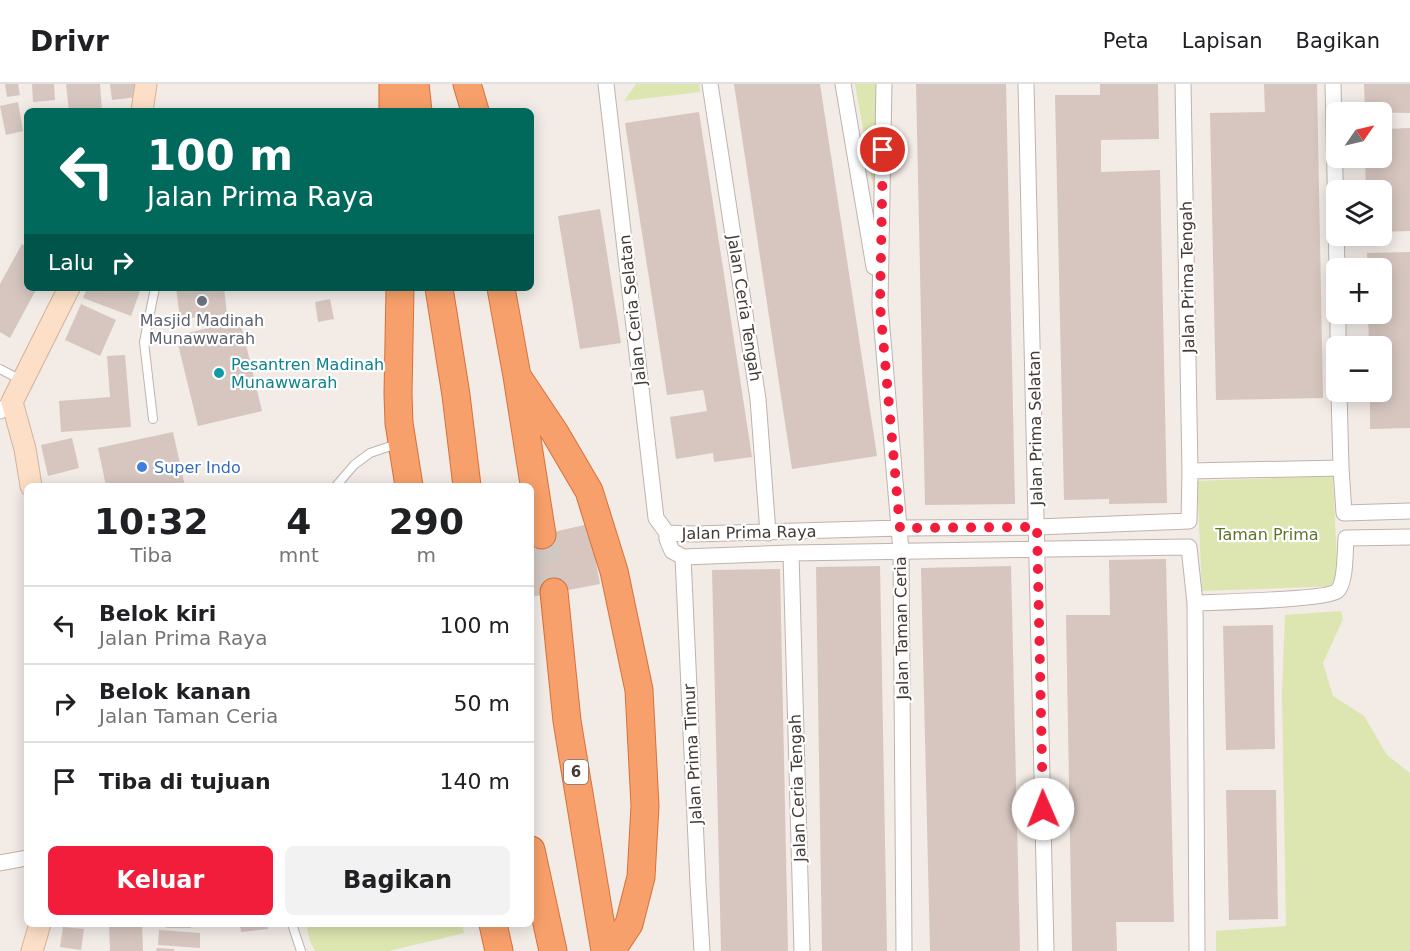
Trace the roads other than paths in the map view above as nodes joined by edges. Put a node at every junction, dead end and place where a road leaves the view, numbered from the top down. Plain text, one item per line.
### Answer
1 (146, 84) edge
2 (393, 84) edge
3 (415, 84) edge
4 (467, 84) edge
5 (606, 84) edge
6 (710, 84) edge
7 (843, 84) edge
8 (884, 84) edge
9 (1026, 84) edge
10 (1183, 84) edge
11 (1333, 84) edge
12 (142, 108) edge
13 (393, 108) edge
14 (418, 108) edge
15 (474, 108) edge
16 (1337, 258) edge
17 (67, 291) edge
18 (154, 291) edge
19 (400, 291) edge
20 (439, 291) edge
21 (502, 291) edge
22 (880, 305) junction
23 (0, 369) edge
24 (517, 376) junction
25 (22, 381) junction
26 (1339, 402) edge
27 (6, 406) edge
28 (153, 419) dead end
29 (402, 442) junction
30 (1341, 468) junction
31 (1190, 471) junction
32 (31, 483) edge
33 (339, 483) edge
34 (409, 483) edge
35 (467, 483) edge
36 (534, 483) edge
37 (534, 484) edge
38 (1410, 511) edge
39 (1344, 513) junction
40 (1189, 521) junction
41 (1037, 527) junction
42 (900, 528) junction
43 (667, 533) junction
44 (768, 533) junction
45 (542, 535) tunnel mouth
46 (1410, 537) edge
47 (1346, 538) junction
48 (1189, 547) junction
49 (1038, 549) junction
50 (901, 551) junction
51 (791, 553) junction
52 (683, 557) junction
53 (554, 592) tunnel mouth
54 (1195, 603) junction
55 (24, 859) edge
56 (0, 863) edge
57 (534, 864) edge
58 (39, 927) edge
59 (293, 927) edge
60 (494, 927) edge
61 (32, 951) edge
62 (301, 951) edge
63 (499, 951) edge
64 (553, 951) edge
65 (605, 951) edge
66 (611, 951) edge
67 (702, 951) edge
68 (802, 951) edge
69 (904, 951) edge
70 (1046, 951) edge
71 (1197, 951) edge

1 - 12 main road
2 - 13 highway
3 - 14 highway
4 - 15 highway
5 - 43 street, Jalan Ceria Selatan
6 - 44 street, Jalan Ceria Tengah
7 - 22 street, Jalan Taman Ceria
8 - 22 street, Jalan Taman Ceria
9 - 41 street, Jalan Prima Selatan
10 - 31 street, Jalan Prima Tengah
11 - 16 street
17 - 25 main road
18 - 28 lane
19 - 29 highway
20 - 35 highway
21 - 24 highway
22 - 42 street, Jalan Taman Ceria
23 - 25 lane
24 - 36 highway
24 - 66 highway
25 - 27 main road
26 - 30 street
27 - 32 main road
29 - 33 lane
29 - 34 highway
30 - 31 street
30 - 39 street
31 - 40 street
37 - 45 highway
38 - 39 street
39 - 47 street
40 - 41 street, Jalan Prima Raya
40 - 48 street
41 - 42 street, Jalan Prima Raya
41 - 49 street, Jalan Prima Selatan
42 - 44 street, Jalan Prima Raya
42 - 50 street, Jalan Taman Ceria
43 - 44 street, Jalan Prima Raya
43 - 52 street, Jalan Prima Raya
46 - 47 street
47 - 54 street
48 - 49 street, Jalan Prima Raya
48 - 54 street
49 - 50 street, Jalan Prima Raya
49 - 70 street, Jalan Prima Selatan
50 - 51 street, Jalan Prima Raya
50 - 69 street, Jalan Taman Ceria
51 - 52 street, Jalan Prima Raya
51 - 68 street, Jalan Ceria Tengah
52 - 67 street, Jalan Prima Timur
53 - 65 highway, 6
54 - 71 street
55 - 56 street
57 - 64 highway
58 - 61 main road
59 - 62 lane
60 - 63 highway

